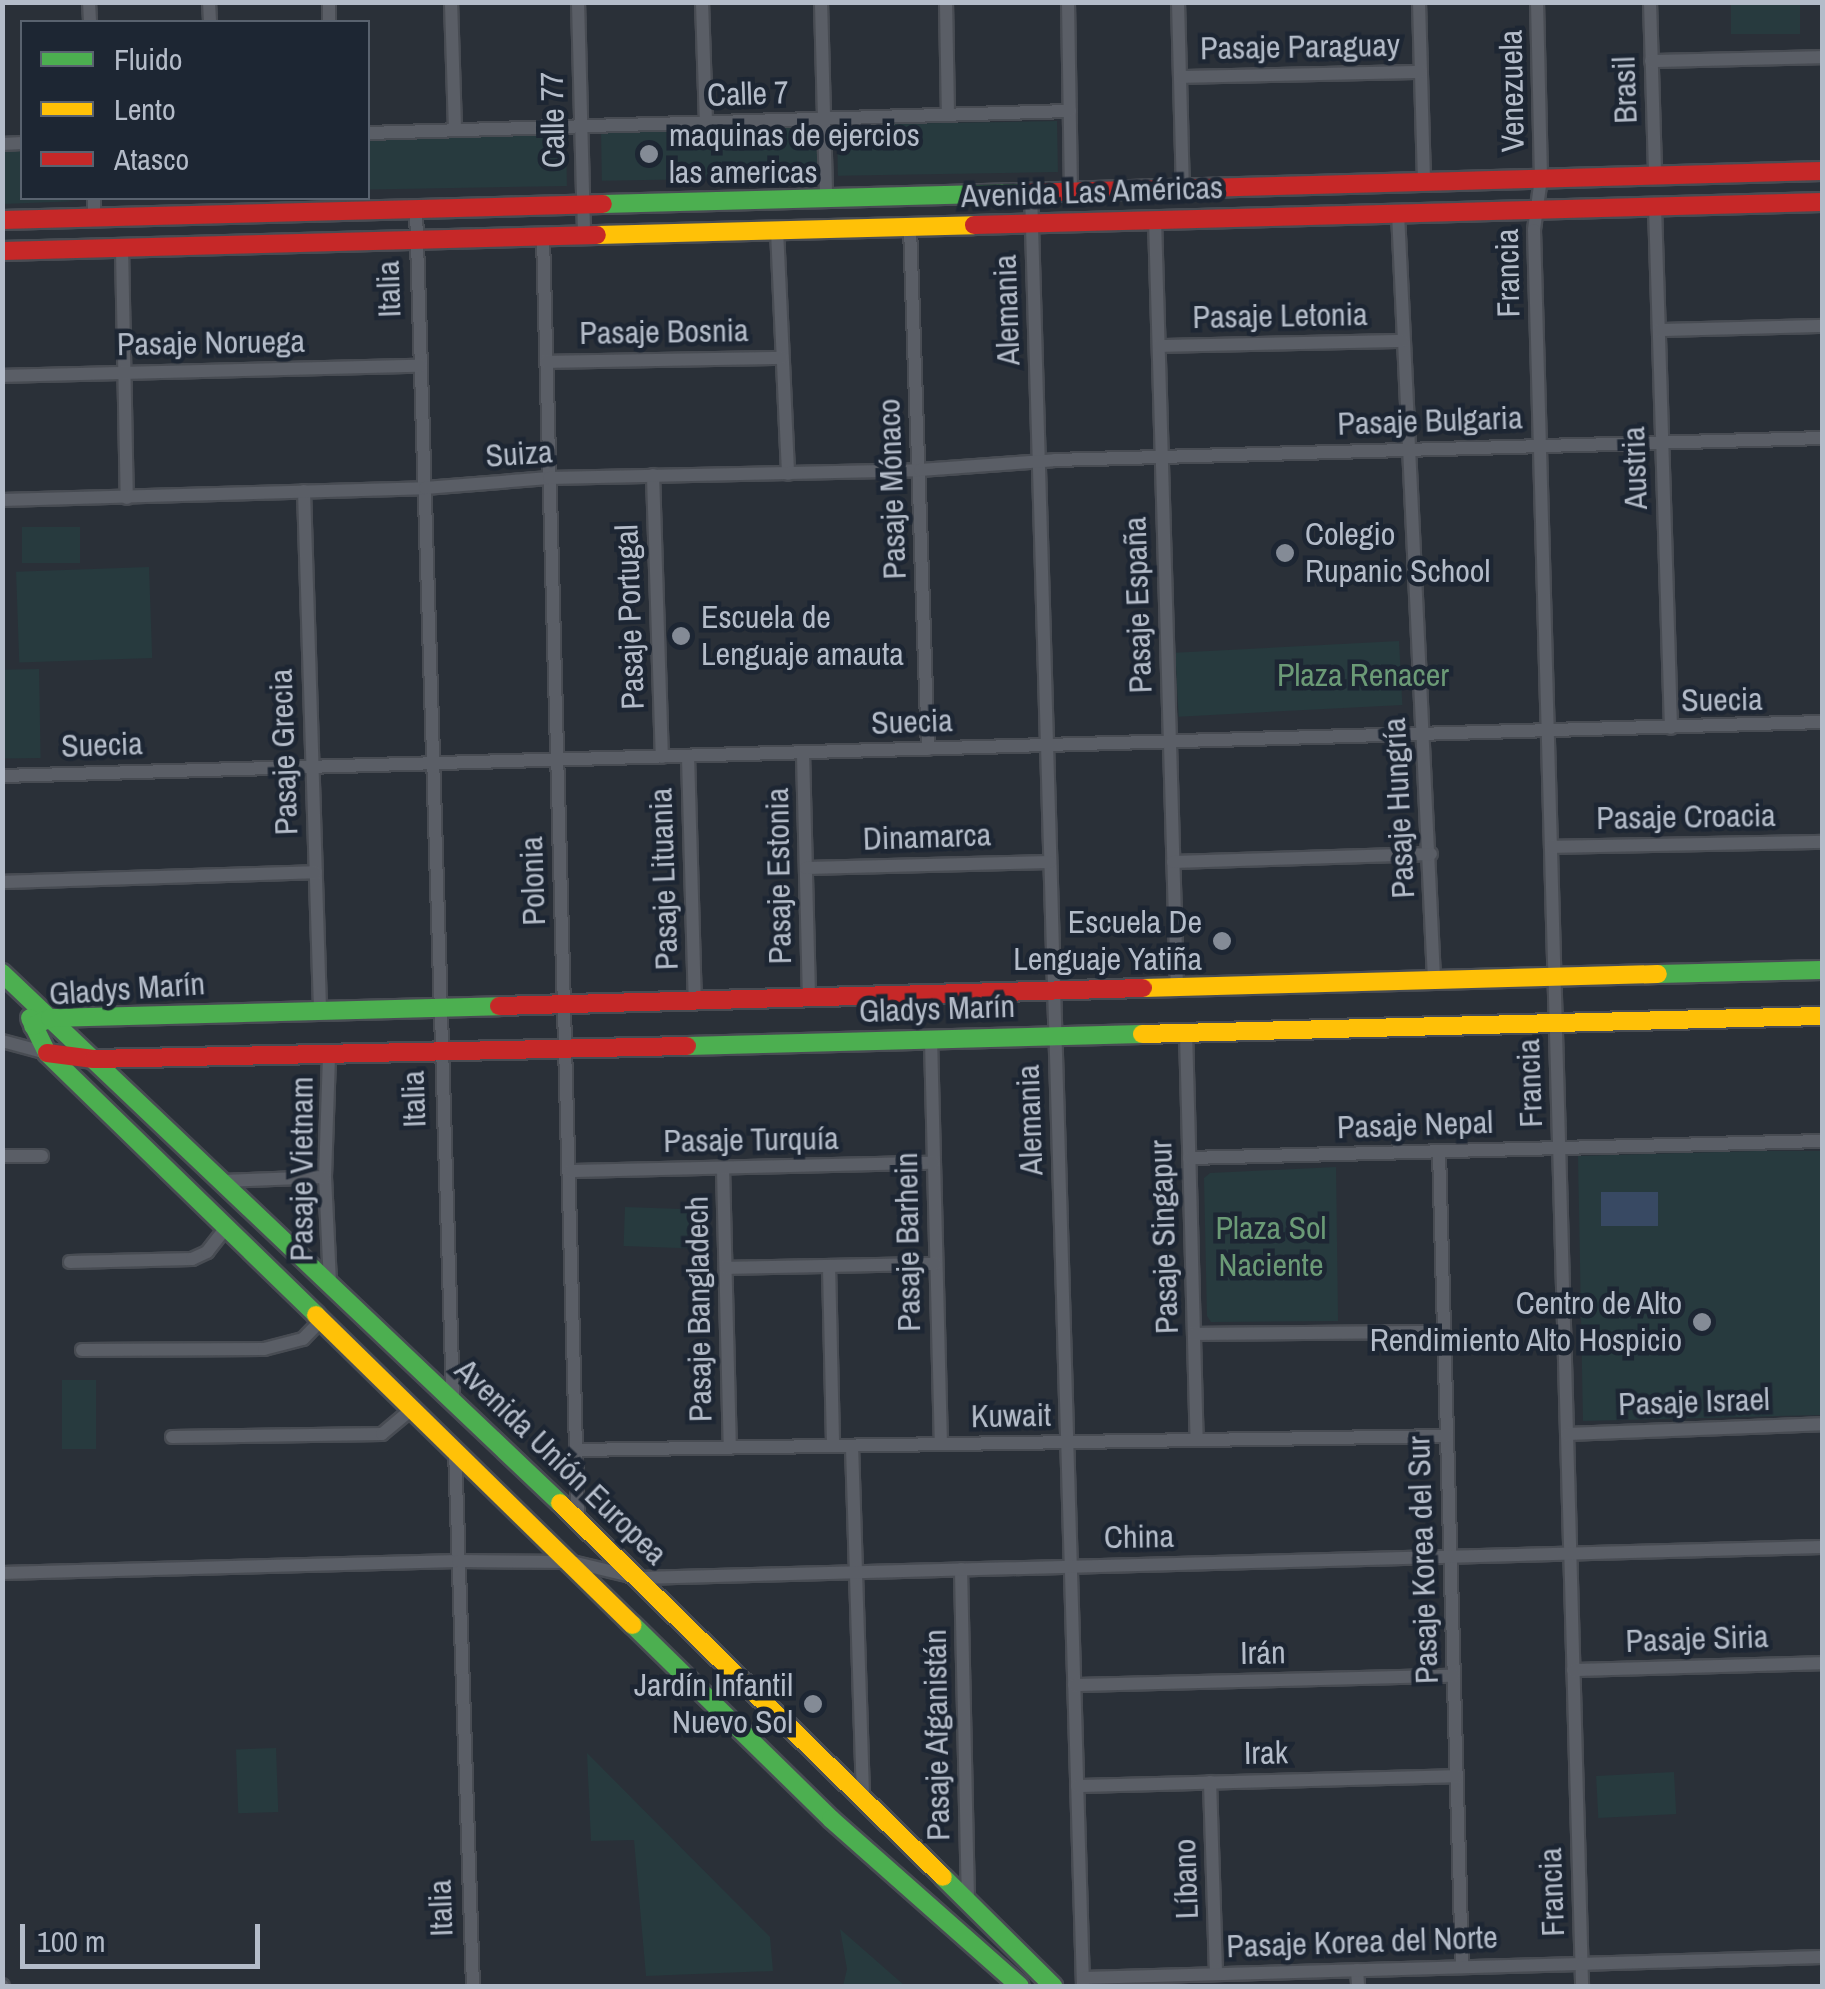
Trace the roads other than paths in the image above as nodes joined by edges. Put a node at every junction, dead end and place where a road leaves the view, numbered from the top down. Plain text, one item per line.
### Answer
1 (451, 2) edge
2 (578, 2) edge
3 (702, 2) edge
4 (821, 2) edge
5 (946, 2) edge
6 (1068, 2) edge
7 (1178, 2) edge
8 (1420, 2) edge
9 (1537, 2) edge
10 (1650, 2) edge
11 (1822, 57) edge
12 (1652, 61) junction
13 (1421, 72) junction
14 (1180, 77) junction
15 (1070, 111) junction
16 (948, 115) junction
17 (824, 119) junction
18 (706, 122) junction
19 (581, 126) junction
20 (455, 130) junction
21 (370, 133) edge
22 (1822, 171) edge
23 (1655, 175) junction
24 (1541, 178) junction
25 (1424, 181) junction
26 (1183, 188) junction
27 (1071, 191) junction
28 (1031, 192) junction
29 (826, 197) junction
30 (94, 200) edge
31 (1822, 202) edge
32 (333, 204) edge
33 (583, 204) junction
34 (1655, 206) junction
35 (416, 209) junction
36 (1534, 210) junction
37 (1398, 214) junction
38 (94, 218) junction
39 (2, 220) edge
40 (1155, 220) junction
41 (1032, 224) junction
42 (910, 227) junction
43 (777, 230) junction
44 (584, 236) junction
45 (543, 237) junction
46 (417, 240) junction
47 (122, 248) junction
48 (2, 251) edge
49 (1822, 326) edge
50 (1659, 330) junction
51 (1403, 341) junction
52 (1159, 346) junction
53 (782, 358) junction
54 (546, 362) junction
55 (421, 366) junction
56 (124, 372) junction
57 (2, 376) edge
58 (1822, 438) edge
59 (1662, 442) junction
60 (1540, 446) junction
61 (1406, 450) junction
62 (1162, 456) junction
63 (1038, 462) junction
64 (920, 470) junction
65 (788, 474) junction
66 (653, 475) junction
67 (550, 478) junction
68 (425, 488) junction
69 (304, 491) junction
70 (127, 498) junction
71 (2, 500) edge
72 (1822, 722) edge
73 (1671, 728) junction
74 (1548, 732) junction
75 (1423, 735) junction
76 (1170, 742) junction
77 (1047, 746) junction
78 (928, 749) junction
79 (803, 753) junction
80 (662, 756) junction
81 (688, 756) junction
82 (557, 760) junction
83 (433, 763) junction
84 (312, 767) junction
85 (2, 776) edge
86 (1822, 842) edge
87 (1551, 847) junction
88 (1431, 854) junction
89 (1050, 862) junction
90 (1173, 862) junction
91 (806, 868) junction
92 (316, 872) junction
93 (2, 882) edge
94 (1822, 970) edge
95 (2, 973) edge
96 (1554, 977) junction
97 (1434, 980) junction
98 (1177, 988) junction
99 (1054, 990) junction
100 (809, 998) junction
101 (695, 1000) junction
102 (564, 1004) junction
103 (441, 1007) junction
104 (320, 1010) junction
105 (1822, 1016) edge
106 (42, 1022) junction
107 (1556, 1023) junction
108 (1186, 1032) junction
109 (1055, 1036) junction
110 (931, 1039) junction
111 (8, 1041) edge
112 (565, 1048) junction
113 (442, 1052) junction
114 (48, 1053) junction
115 (330, 1056) junction
116 (94, 1059) junction
117 (1822, 1141) edge
118 (1559, 1148) junction
119 (1439, 1152) junction
120 (2, 1156) edge
121 (42, 1156) dead end
122 (1189, 1158) junction
123 (934, 1163) junction
124 (723, 1168) junction
125 (569, 1172) junction
126 (326, 1177) junction
127 (223, 1181) junction
128 (228, 1226) junction
129 (70, 1262) dead end
130 (936, 1264) junction
131 (829, 1266) junction
132 (726, 1268) junction
133 (330, 1282) junction
134 (322, 1319) junction
135 (1444, 1332) junction
136 (1194, 1334) junction
137 (82, 1350) dead end
138 (453, 1402) junction
139 (414, 1408) junction
140 (1822, 1424) edge
141 (1567, 1434) junction
142 (1447, 1436) junction
143 (172, 1437) dead end
144 (1197, 1440) junction
145 (1067, 1442) junction
146 (941, 1444) junction
147 (833, 1446) junction
148 (852, 1446) junction
149 (455, 1447) junction
150 (730, 1448) junction
151 (576, 1450) junction
152 (578, 1523) junction
153 (1822, 1547) edge
154 (1570, 1553) junction
155 (1450, 1556) junction
156 (458, 1561) junction
157 (572, 1562) junction
158 (1071, 1566) junction
159 (961, 1568) junction
160 (853, 1571) junction
161 (2, 1574) edge
162 (638, 1578) junction
163 (1822, 1663) edge
164 (1573, 1670) junction
165 (1454, 1676) junction
166 (1074, 1685) junction
167 (1457, 1776) junction
168 (1210, 1782) junction
169 (1077, 1786) junction
170 (863, 1798) junction
171 (968, 1901) junction
172 (1822, 1957) edge
173 (1581, 1962) junction
174 (1462, 1966) junction
175 (1357, 1970) junction
176 (1216, 1974) junction
177 (1083, 1982) edge
178 (474, 1986) edge
179 (1020, 1986) edge
180 (1053, 1986) edge
181 (1358, 1986) edge
182 (1582, 1986) edge

1 - 20 street
2 - 19 street, Calle 77
3 - 18 street
4 - 17 street
5 - 16 street
6 - 15 street
7 - 14 street
8 - 13 street
9 - 24 street, Venezuela
10 - 12 street, Brasil
11 - 12 street
12 - 23 street, Brasil
13 - 14 street, Pasaje Paraguay
13 - 25 street
14 - 26 street
15 - 16 street, Calle 7
15 - 27 street
16 - 17 street, Calle 7
17 - 18 street, Calle 7
17 - 29 street
18 - 19 street, Calle 7
19 - 20 street, Calle 7
19 - 33 street, Calle 77
20 - 21 street, Calle 7
22 - 23 street, Avenida Las Américas
23 - 24 street, Avenida Las Américas
24 - 25 street, Avenida Las Américas
24 - 36 street, Francia
25 - 26 street, Avenida Las Américas
26 - 27 street, Avenida Las Américas
27 - 28 street, Avenida Las Américas
28 - 29 street, Avenida Las Américas
28 - 41 street, Alemania
29 - 33 street, Avenida Las Américas
30 - 38 street
31 - 34 street, Avenida Las Américas
32 - 35 street, Avenida Las Américas
32 - 38 street, Avenida Las Américas
33 - 35 street, Avenida Las Américas
33 - 44 street, Calle 77
34 - 36 street, Avenida Las Américas
34 - 50 street, Austria
35 - 46 street, Italia
36 - 37 street, Avenida Las Américas
36 - 60 street, Francia
37 - 40 street, Avenida Las Américas
37 - 51 street, Pasaje Hungría
38 - 39 street, Avenida Las Américas
40 - 41 street, Avenida Las Américas
40 - 52 street, Pasaje España
41 - 42 street, Avenida Las Américas
41 - 63 street, Alemania
42 - 43 street, Avenida Las Américas
42 - 64 street, Pasaje Mónaco
43 - 44 street, Avenida Las Américas
43 - 53 street
44 - 45 street, Avenida Las Américas
45 - 46 street, Avenida Las Américas
45 - 54 street, Polonia
46 - 47 street, Avenida Las Américas
46 - 55 street, Italia
47 - 48 street, Avenida Las Américas
47 - 56 street
49 - 50 street
50 - 59 street, Austria
51 - 52 street, Pasaje Letonia
51 - 61 street, Pasaje Hungría
52 - 62 street, Pasaje España
53 - 54 street, Pasaje Bosnia
53 - 65 street
54 - 67 street, Polonia
55 - 56 street, Pasaje Noruega
55 - 68 street, Italia
56 - 57 street, Pasaje Noruega
56 - 70 street
58 - 59 street, Pasaje Bulgaria
59 - 60 street, Pasaje Bulgaria
59 - 73 street, Austria
60 - 61 street, Pasaje Bulgaria
60 - 74 street, Francia
61 - 62 street, Pasaje Bulgaria
61 - 75 street, Pasaje Hungría
62 - 63 street, Pasaje Bulgaria
62 - 76 street, Pasaje España
63 - 64 street, Suiza
63 - 77 street, Alemania
64 - 65 street, Suiza
64 - 78 street, Pasaje Mónaco
65 - 66 street, Suiza
66 - 67 street, Suiza
66 - 80 street, Pasaje Portugal
67 - 68 street, Suiza
67 - 82 street, Polonia
68 - 69 street, Suiza
68 - 83 street, Italia
69 - 70 street, Suiza
69 - 84 street, Pasaje Grecia
70 - 71 street, Suiza
72 - 73 street, Suecia
73 - 74 street, Suecia
74 - 75 street, Suecia
74 - 87 street, Francia
75 - 76 street, Suecia
75 - 88 street, Pasaje Hungría
76 - 77 street, Suecia
76 - 90 street, Pasaje España
77 - 78 street, Suecia
77 - 89 street, Alemania
78 - 79 street, Suecia
79 - 81 street, Suecia
79 - 91 street, Pasaje Estonia
80 - 81 street, Suecia
80 - 82 street, Suecia
81 - 101 street, Pasaje Lituania
82 - 83 street, Suecia
82 - 102 street, Polonia
83 - 84 street, Suecia
83 - 103 street, Italia
84 - 85 street, Suecia
84 - 92 street, Pasaje Grecia
86 - 87 street, Pasaje Croacia
87 - 96 street, Francia
88 - 90 street
88 - 97 street, Pasaje Hungría
89 - 91 street, Dinamarca
89 - 99 street, Alemania
90 - 98 street, Pasaje España
91 - 100 street, Pasaje Estonia
92 - 93 street
92 - 104 street, Pasaje Grecia
94 - 96 street, Gladys Marín
95 - 106 street, Avenida Unión Europea
96 - 97 street, Gladys Marín
96 - 107 street, Francia
97 - 98 street, Gladys Marín
98 - 99 street, Gladys Marín
99 - 100 street, Gladys Marín
99 - 109 street, Alemania
100 - 101 street, Gladys Marín
101 - 102 street, Gladys Marín
102 - 103 street, Gladys Marín
102 - 112 street, Polonia
103 - 104 street, Gladys Marín
103 - 113 street, Italia
104 - 106 street, Gladys Marín
105 - 107 street, Gladys Marín
106 - 111 street, Gladys Marín
106 - 114 street, Avenida Unión Europea
106 - 116 street, Avenida Unión Europea
107 - 108 street, Gladys Marín
107 - 118 street, Francia
108 - 109 street, Gladys Marín
108 - 122 street, Pasaje Singapur
109 - 110 street, Gladys Marín
109 - 145 street, Alemania
110 - 112 street, Gladys Marín
110 - 123 street, Pasaje Barhein
111 - 114 street, Gladys Marín
112 - 113 street, Gladys Marín
112 - 125 street, Polonia
113 - 115 street, Gladys Marín
113 - 138 street, Italia
114 - 116 street, Gladys Marín
114 - 128 street, Avenida Unión Europea
115 - 116 street, Gladys Marín
115 - 126 street, Pasaje Vietnam
116 - 127 street, Avenida Unión Europea
117 - 118 street, Pasaje Nepal
118 - 119 street, Pasaje Nepal
118 - 141 street, Francia
119 - 122 street, Pasaje Nepal
119 - 135 street, Pasaje Korea del Sur
120 - 121 street
122 - 136 street, Pasaje Singapur
123 - 124 street, Pasaje Turquía
123 - 130 street, Pasaje Barhein
124 - 125 street, Pasaje Turquía
124 - 132 street, Pasaje Bangladech
125 - 151 street, Polonia
126 - 127 street
126 - 133 street, Pasaje Vietnam
127 - 133 street, Avenida Unión Europea
128 - 129 street
128 - 134 street, Avenida Unión Europea
130 - 131 street
130 - 146 street, Pasaje Barhein
131 - 132 street
131 - 147 street
132 - 150 street, Pasaje Bangladech
133 - 138 street, Avenida Unión Europea
134 - 137 street
134 - 139 street, Avenida Unión Europea
135 - 136 street
135 - 142 street, Pasaje Korea del Sur
136 - 144 street, Pasaje Singapur
138 - 149 street, Italia
138 - 152 street, Avenida Unión Europea
139 - 143 street
139 - 149 street, Avenida Unión Europea
140 - 141 street, Pasaje Israel
141 - 154 street, Francia
142 - 144 street, Kuwait
142 - 155 street, Pasaje Korea del Sur
144 - 145 street, Kuwait
145 - 146 street, Kuwait
145 - 158 street, Alemania
146 - 148 street, Kuwait
147 - 148 street, Kuwait
147 - 150 street, Kuwait
148 - 160 street
149 - 156 street, Italia
149 - 157 street, Avenida Unión Europea
150 - 151 street, Kuwait
151 - 152 street, Polonia
152 - 162 street, Avenida Unión Europea
153 - 154 street, China
154 - 155 street, China
154 - 164 street, Francia
155 - 158 street, China
155 - 165 street, Pasaje Korea del Sur
156 - 157 street, China
156 - 161 street, China
156 - 178 street, Italia
157 - 162 street, China
157 - 179 street, Avenida Unión Europea
158 - 159 street, China
158 - 166 street, Alemania
159 - 160 street, China
159 - 171 street, Pasaje Afganistán
160 - 162 street, China
160 - 170 street
162 - 170 street, Avenida Unión Europea
163 - 164 street, Pasaje Siria
164 - 173 street, Francia
165 - 166 street, Irán
165 - 167 street, Pasaje Korea del Sur
166 - 169 street, Alemania
167 - 168 street, Irak
167 - 174 street, Pasaje Korea del Sur
168 - 169 street, Irak
168 - 176 street, Líbano
169 - 177 street, Alemania
170 - 171 street, Avenida Unión Europea
171 - 180 street, Avenida Unión Europea
172 - 173 street, Pasaje Korea del Norte
173 - 174 street, Pasaje Korea del Norte
173 - 182 street, Francia
174 - 175 street, Pasaje Korea del Norte
175 - 176 street, Pasaje Korea del Norte
175 - 181 street
176 - 177 street, Pasaje Korea del Norte

